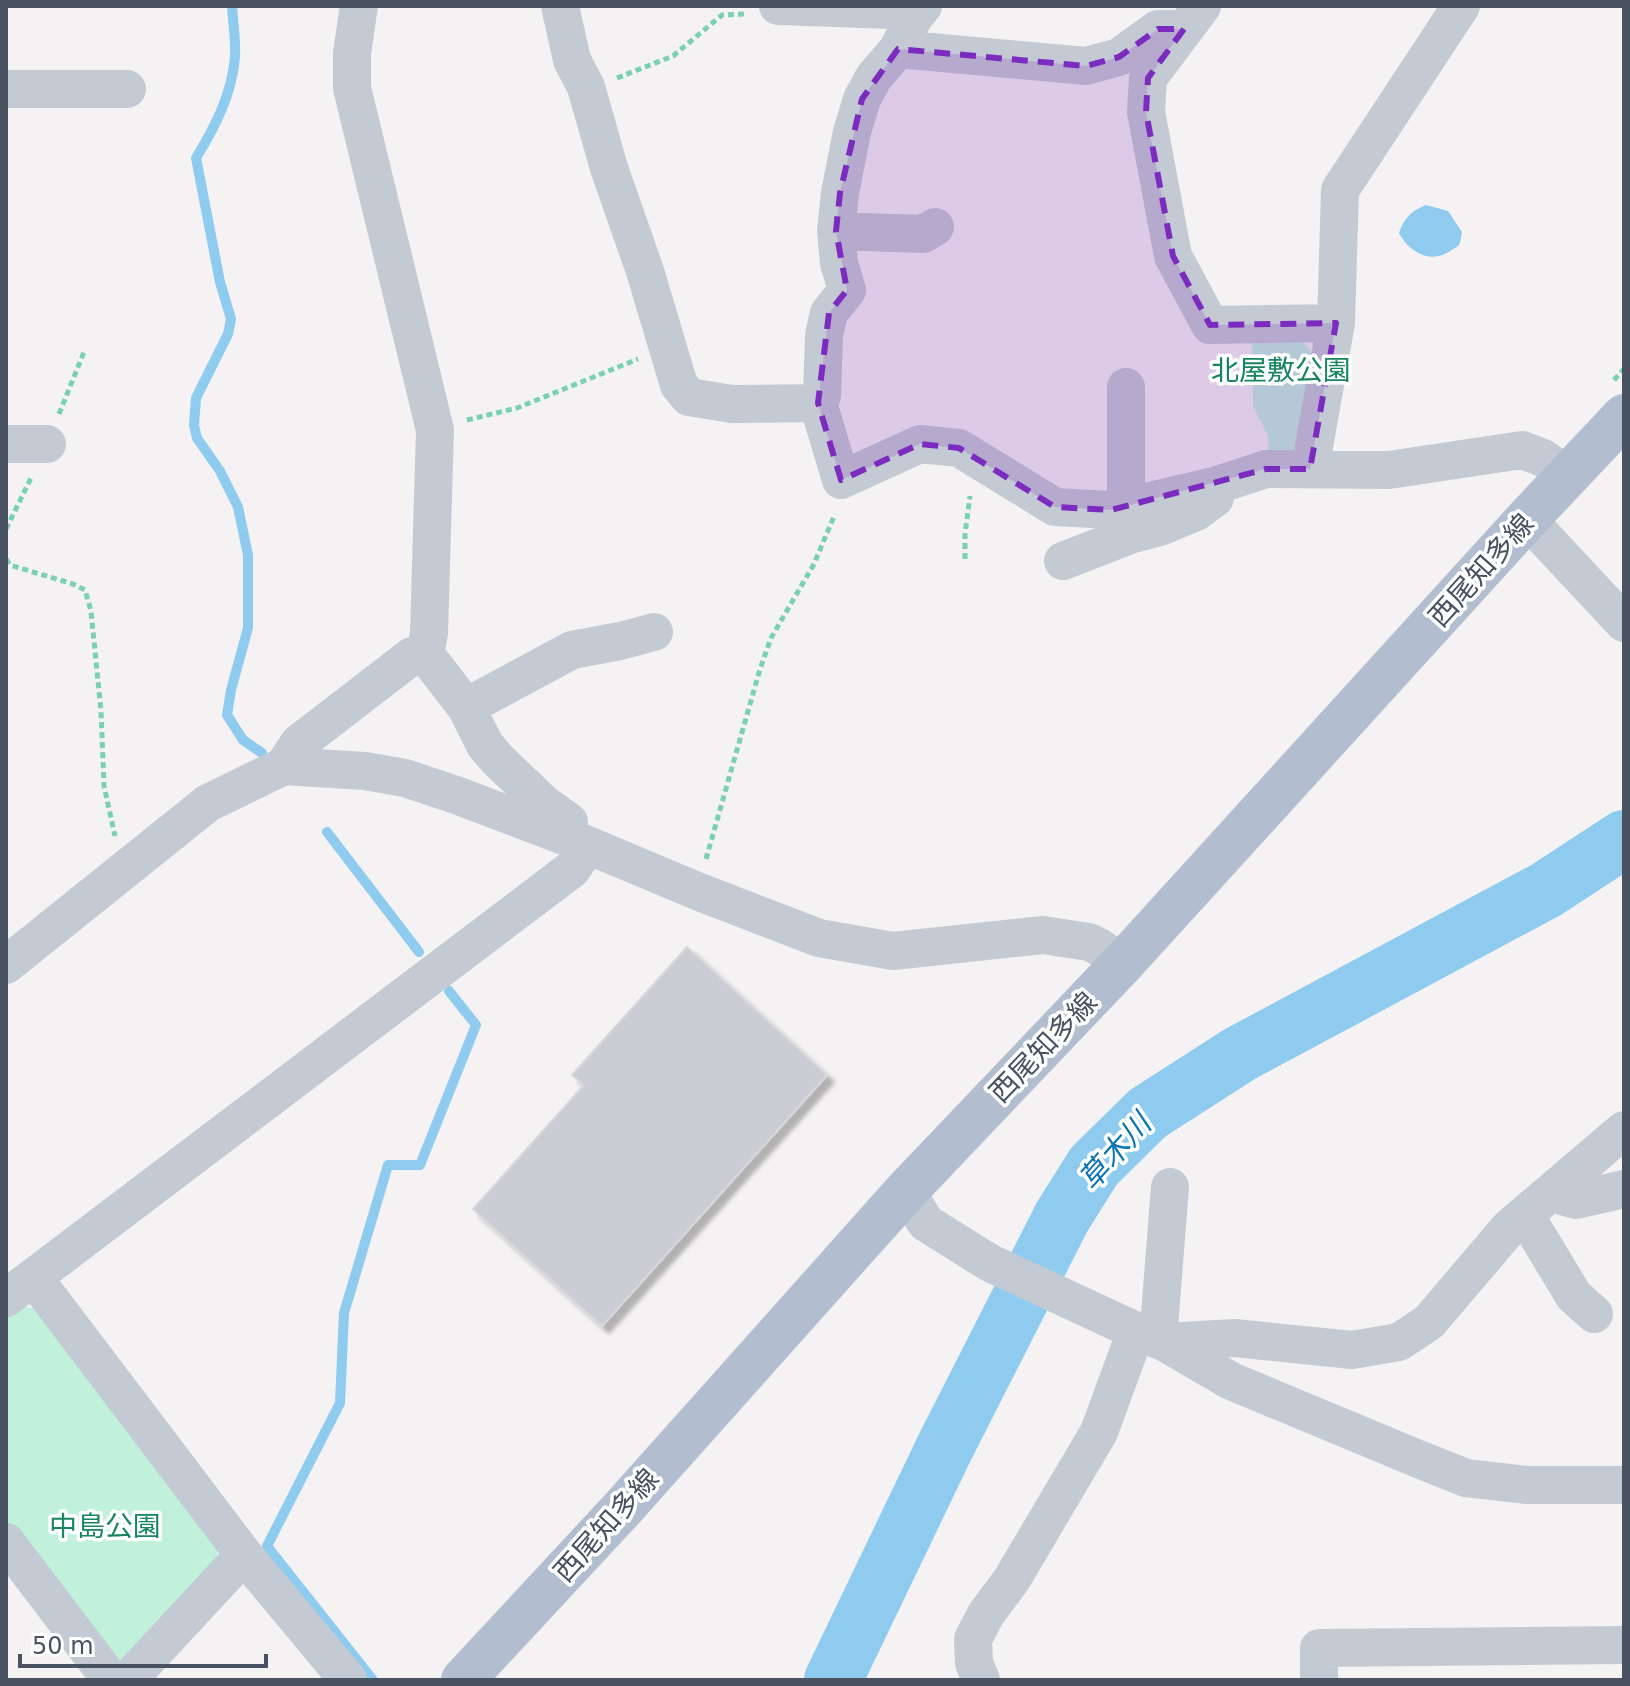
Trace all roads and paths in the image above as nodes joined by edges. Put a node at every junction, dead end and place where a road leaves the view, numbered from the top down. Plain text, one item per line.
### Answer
1 (359, 6) edge
2 (560, 6) edge
3 (1461, 6) edge
4 (778, 7) edge
5 (921, 9) edge
6 (1193, 18) edge
7 (898, 49) junction
8 (586, 87) junction
9 (6, 89) edge
10 (127, 89) dead end
11 (935, 227) dead end
12 (836, 231) junction
13 (1336, 323) junction
14 (668, 348) junction
15 (1126, 387) dead end
16 (818, 403) junction
17 (1624, 416) edge
18 (434, 423) junction
19 (6, 444) edge
20 (47, 444) dead end
21 (984, 463) junction
22 (1310, 469) junction
23 (1566, 478) junction
24 (841, 480) junction
25 (1230, 480) junction
26 (1126, 506) junction
27 (1527, 519) junction
28 (6, 559) edge
29 (965, 559) dead end
30 (1063, 561) dead end
31 (1624, 623) edge
32 (654, 632) dead end
33 (425, 654) junction
34 (466, 707) junction
35 (284, 766) junction
36 (577, 841) junction
37 (122, 871) junction
38 (697, 891) junction
39 (1123, 963) junction
40 (6, 965) edge
41 (1624, 1130) edge
42 (1170, 1187) dead end
43 (1624, 1189) edge
44 (906, 1191) junction
45 (1538, 1204) junction
46 (20, 1288) edge
47 (1594, 1314) dead end
48 (1153, 1338) junction
49 (1624, 1485) edge
50 (6, 1542) edge
51 (244, 1555) junction
52 (1624, 1645) edge
53 (111, 1680) edge
54 (128, 1680) edge
55 (348, 1680) edge
56 (463, 1680) edge
57 (981, 1680) edge
58 (1319, 1680) edge

1 - 18 street
2 - 8 street
3 - 13 street
4 - 5 street
4 - 8 path
5 - 7 street
6 - 7 street
6 - 13 street
7 - 12 street
8 - 14 street
9 - 10 street
11 - 12 street
12 - 16 street
13 - 22 street
14 - 16 street
14 - 18 path
15 - 26 street
16 - 24 street
17 - 23 main road, 西尾知多線
18 - 33 street
19 - 20 street
21 - 24 street
21 - 26 street
21 - 29 path
22 - 23 street
22 - 25 street
23 - 27 main road, 西尾知多線
24 - 38 path
25 - 26 street
25 - 30 street
27 - 31 street
27 - 39 main road, 西尾知多線
28 - 37 path
32 - 34 street
33 - 34 street
33 - 35 street
34 - 36 street
35 - 36 street
35 - 37 street
36 - 38 street
36 - 46 street
37 - 40 street
38 - 39 street
39 - 44 main road, 西尾知多線
41 - 45 street
42 - 48 street
43 - 45 street
44 - 48 street
44 - 56 main road, 西尾知多線
45 - 47 street
45 - 48 street
46 - 51 street
48 - 49 street
48 - 57 street
50 - 53 street
51 - 54 street
51 - 55 street
52 - 58 street

